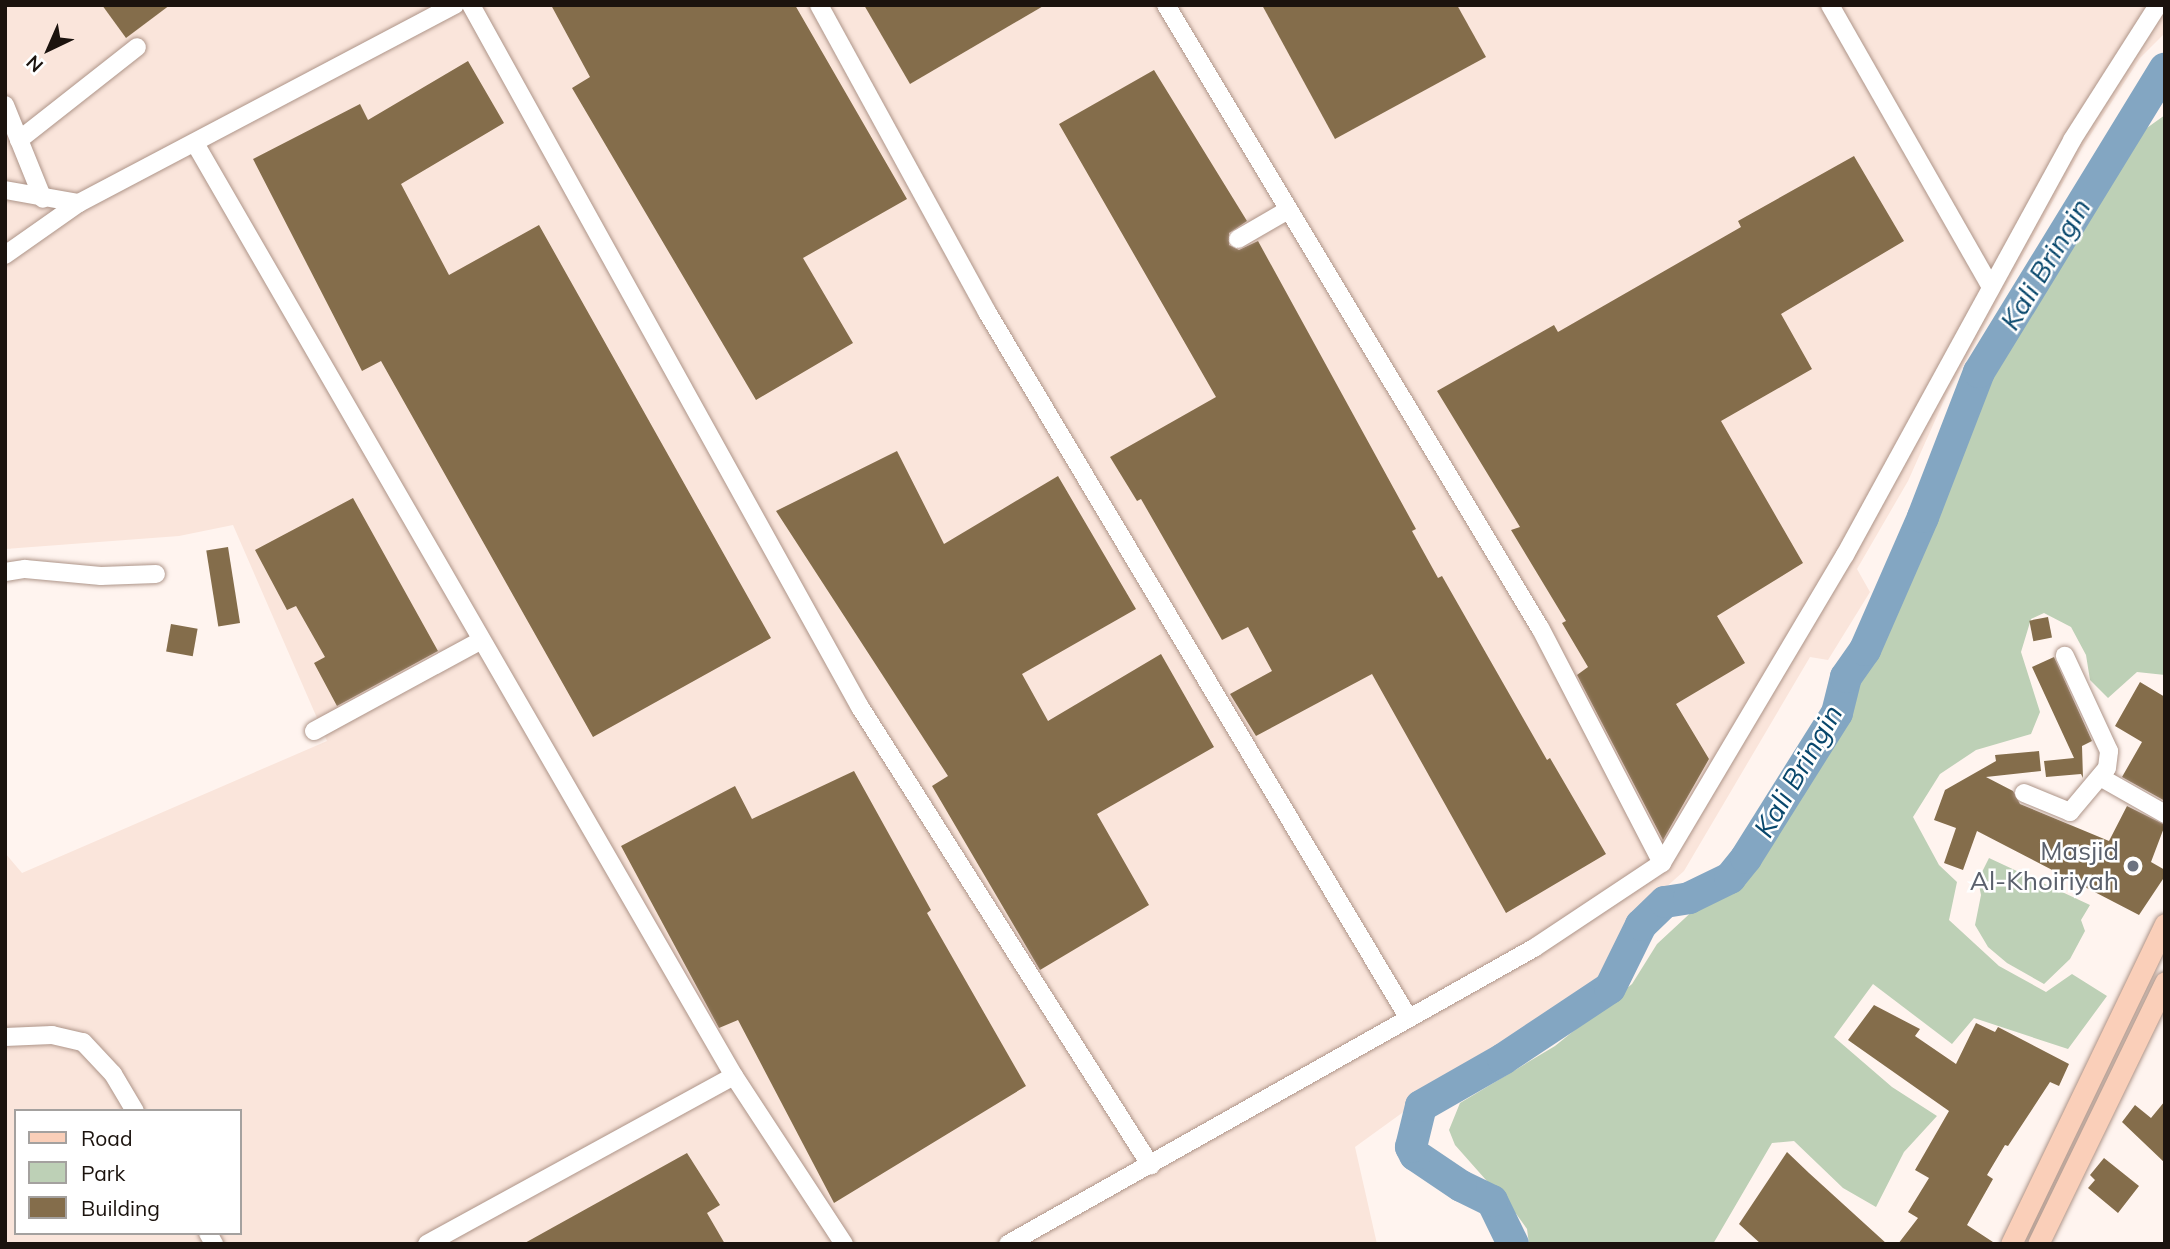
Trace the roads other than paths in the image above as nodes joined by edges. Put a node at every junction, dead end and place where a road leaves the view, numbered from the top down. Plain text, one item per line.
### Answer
1 (454, 5) edge
2 (471, 5) edge
3 (819, 5) edge
4 (1167, 5) edge
5 (1830, 5) edge
6 (2158, 5) edge
7 (137, 47) dead end
8 (5, 105) edge
9 (19, 140) junction
10 (196, 145) junction
11 (5, 190) edge
12 (43, 199) junction
13 (79, 203) junction
14 (1289, 210) junction
15 (1238, 239) dead end
16 (5, 255) edge
17 (1991, 288) junction
18 (5, 572) edge
19 (156, 574) dead end
20 (480, 641) junction
21 (2065, 656) dead end
22 (314, 731) dead end
23 (2100, 777) junction
24 (2024, 793) dead end
25 (2165, 814) edge
26 (1662, 863) junction
27 (2165, 924) edge
28 (2165, 982) edge
29 (1408, 1017) junction
30 (5, 1037) edge
31 (734, 1076) junction
32 (134, 1109) edge
33 (1151, 1166) junction
34 (427, 1244) edge
35 (844, 1244) edge
36 (1008, 1244) edge
37 (2011, 1244) edge
38 (2038, 1244) edge

1 - 10 street
2 - 33 street
3 - 29 street
4 - 14 street
5 - 17 street
6 - 17 street
7 - 9 street
8 - 9 street
9 - 12 street
10 - 13 street
10 - 20 street
11 - 12 street
12 - 13 street
13 - 16 street
14 - 15 street
14 - 26 street
17 - 26 street
18 - 19 street
20 - 22 street
20 - 31 street
21 - 23 street
23 - 24 street
23 - 25 street
26 - 29 street
27 - 37 main road
28 - 38 main road
29 - 33 street
30 - 32 street
31 - 34 street
31 - 35 street
33 - 36 street

